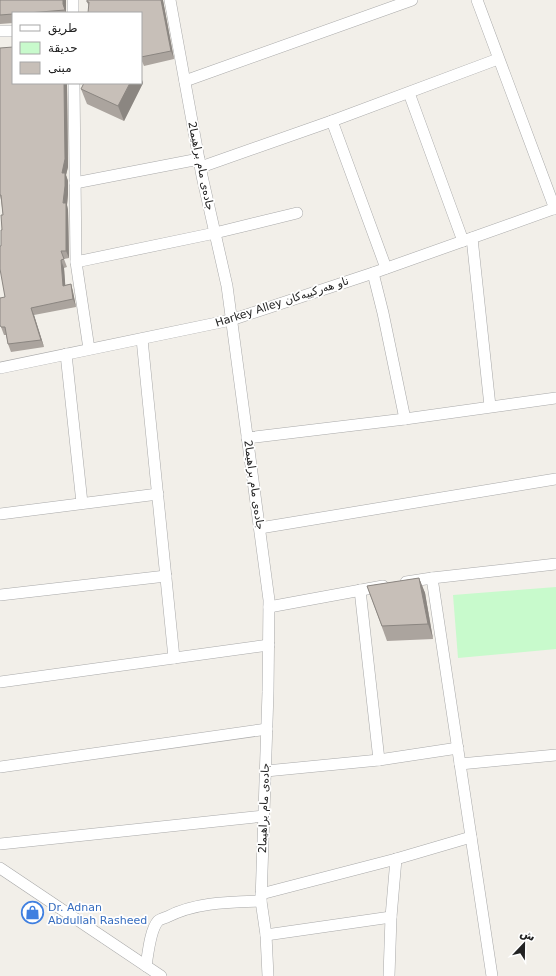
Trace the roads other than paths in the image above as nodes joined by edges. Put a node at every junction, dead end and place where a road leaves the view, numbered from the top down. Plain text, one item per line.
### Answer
1 (73, 0) edge
2 (170, 0) edge
3 (412, 0) edge
4 (477, 0) edge
5 (73, 12) edge
6 (0, 31) edge
7 (12, 31) edge
8 (498, 59) junction
9 (184, 82) junction
10 (74, 84) edge
11 (409, 93) junction
12 (332, 121) junction
13 (200, 163) junction
14 (75, 183) junction
15 (555, 209) edge
16 (297, 213) dead end
17 (215, 232) junction
18 (468, 240) junction
19 (76, 262) junction
20 (386, 268) junction
21 (373, 273) junction
22 (231, 320) junction
23 (142, 339) junction
24 (89, 349) junction
25 (66, 354) junction
26 (0, 368) edge
27 (556, 398) edge
28 (490, 406) junction
29 (405, 419) junction
30 (247, 438) junction
31 (556, 479) edge
32 (158, 494) junction
33 (82, 503) junction
34 (0, 514) edge
35 (260, 528) junction
36 (556, 564) edge
37 (166, 576) junction
38 (432, 578) junction
39 (360, 590) junction
40 (0, 595) edge
41 (269, 607) junction
42 (269, 645) junction
43 (174, 658) junction
44 (0, 682) edge
45 (267, 729) junction
46 (458, 748) junction
47 (556, 756) edge
48 (379, 760) junction
49 (460, 764) junction
50 (0, 767) edge
51 (266, 771) junction
52 (264, 816) junction
53 (471, 837) junction
54 (0, 844) edge
55 (396, 859) junction
56 (1, 871) edge
57 (261, 897) junction
58 (391, 917) junction
59 (266, 935) junction
60 (146, 966) junction
61 (161, 976) edge
62 (268, 976) edge
63 (389, 976) edge
64 (492, 976) edge

1 - 5 street
2 - 9 street, جادەی مام براهیما2
3 - 9 street
4 - 8 street
6 - 7 street
8 - 11 street
8 - 15 street
9 - 13 street, جادەی مام براهیما2
10 - 14 street
11 - 12 street
11 - 18 street
12 - 13 street
12 - 20 street
13 - 14 street
13 - 17 street, جادەی مام براهیما2
14 - 19 street
15 - 18 street, Harkey Alley ناو هەركييەكان
16 - 17 street
17 - 19 street
17 - 22 street, جادەی مام براهیما2
18 - 20 street, Harkey Alley ناو هەركييەكان
18 - 28 street
19 - 24 street
20 - 21 street, Harkey Alley ناو هەركييەكان
21 - 22 street, Harkey Alley ناو هەركييەكان
21 - 29 street
22 - 23 street, Harkey Alley ناو هەركييەكان
22 - 30 street, جادەی مام براهیما2
23 - 24 street, Harkey Alley ناو هەركييەكان
23 - 32 street
24 - 25 street, Harkey Alley ناو هەركييەكان
25 - 26 street, Harkey Alley ناو هەركييەكان
25 - 33 street
27 - 28 street
28 - 29 street
29 - 30 street
30 - 35 street, جادەی مام براهیما2
31 - 35 street
32 - 33 street
32 - 37 street
33 - 34 street
35 - 41 street, جادەی مام براهیما2
36 - 38 street
37 - 40 street
37 - 43 street
38 - 39 street
38 - 46 street
39 - 41 street
39 - 48 street
41 - 42 street, جادەی مام براهیما2
42 - 43 street
42 - 45 street, جادەی مام براهیما2
43 - 44 street
45 - 50 street
45 - 51 street, جادەی مام براهیما2
46 - 48 street
46 - 49 street
47 - 49 street
48 - 51 street
49 - 53 street
51 - 52 street, جادەی مام براهیما2
52 - 54 street
52 - 57 street, جادەی مام براهیما2
53 - 55 street
53 - 64 street
55 - 57 street
55 - 58 street
56 - 60 street
57 - 59 street, جادەی مام براهیما2
57 - 60 street
58 - 59 street
58 - 63 street
59 - 62 street, جادەی مام براهیما2
60 - 61 street

